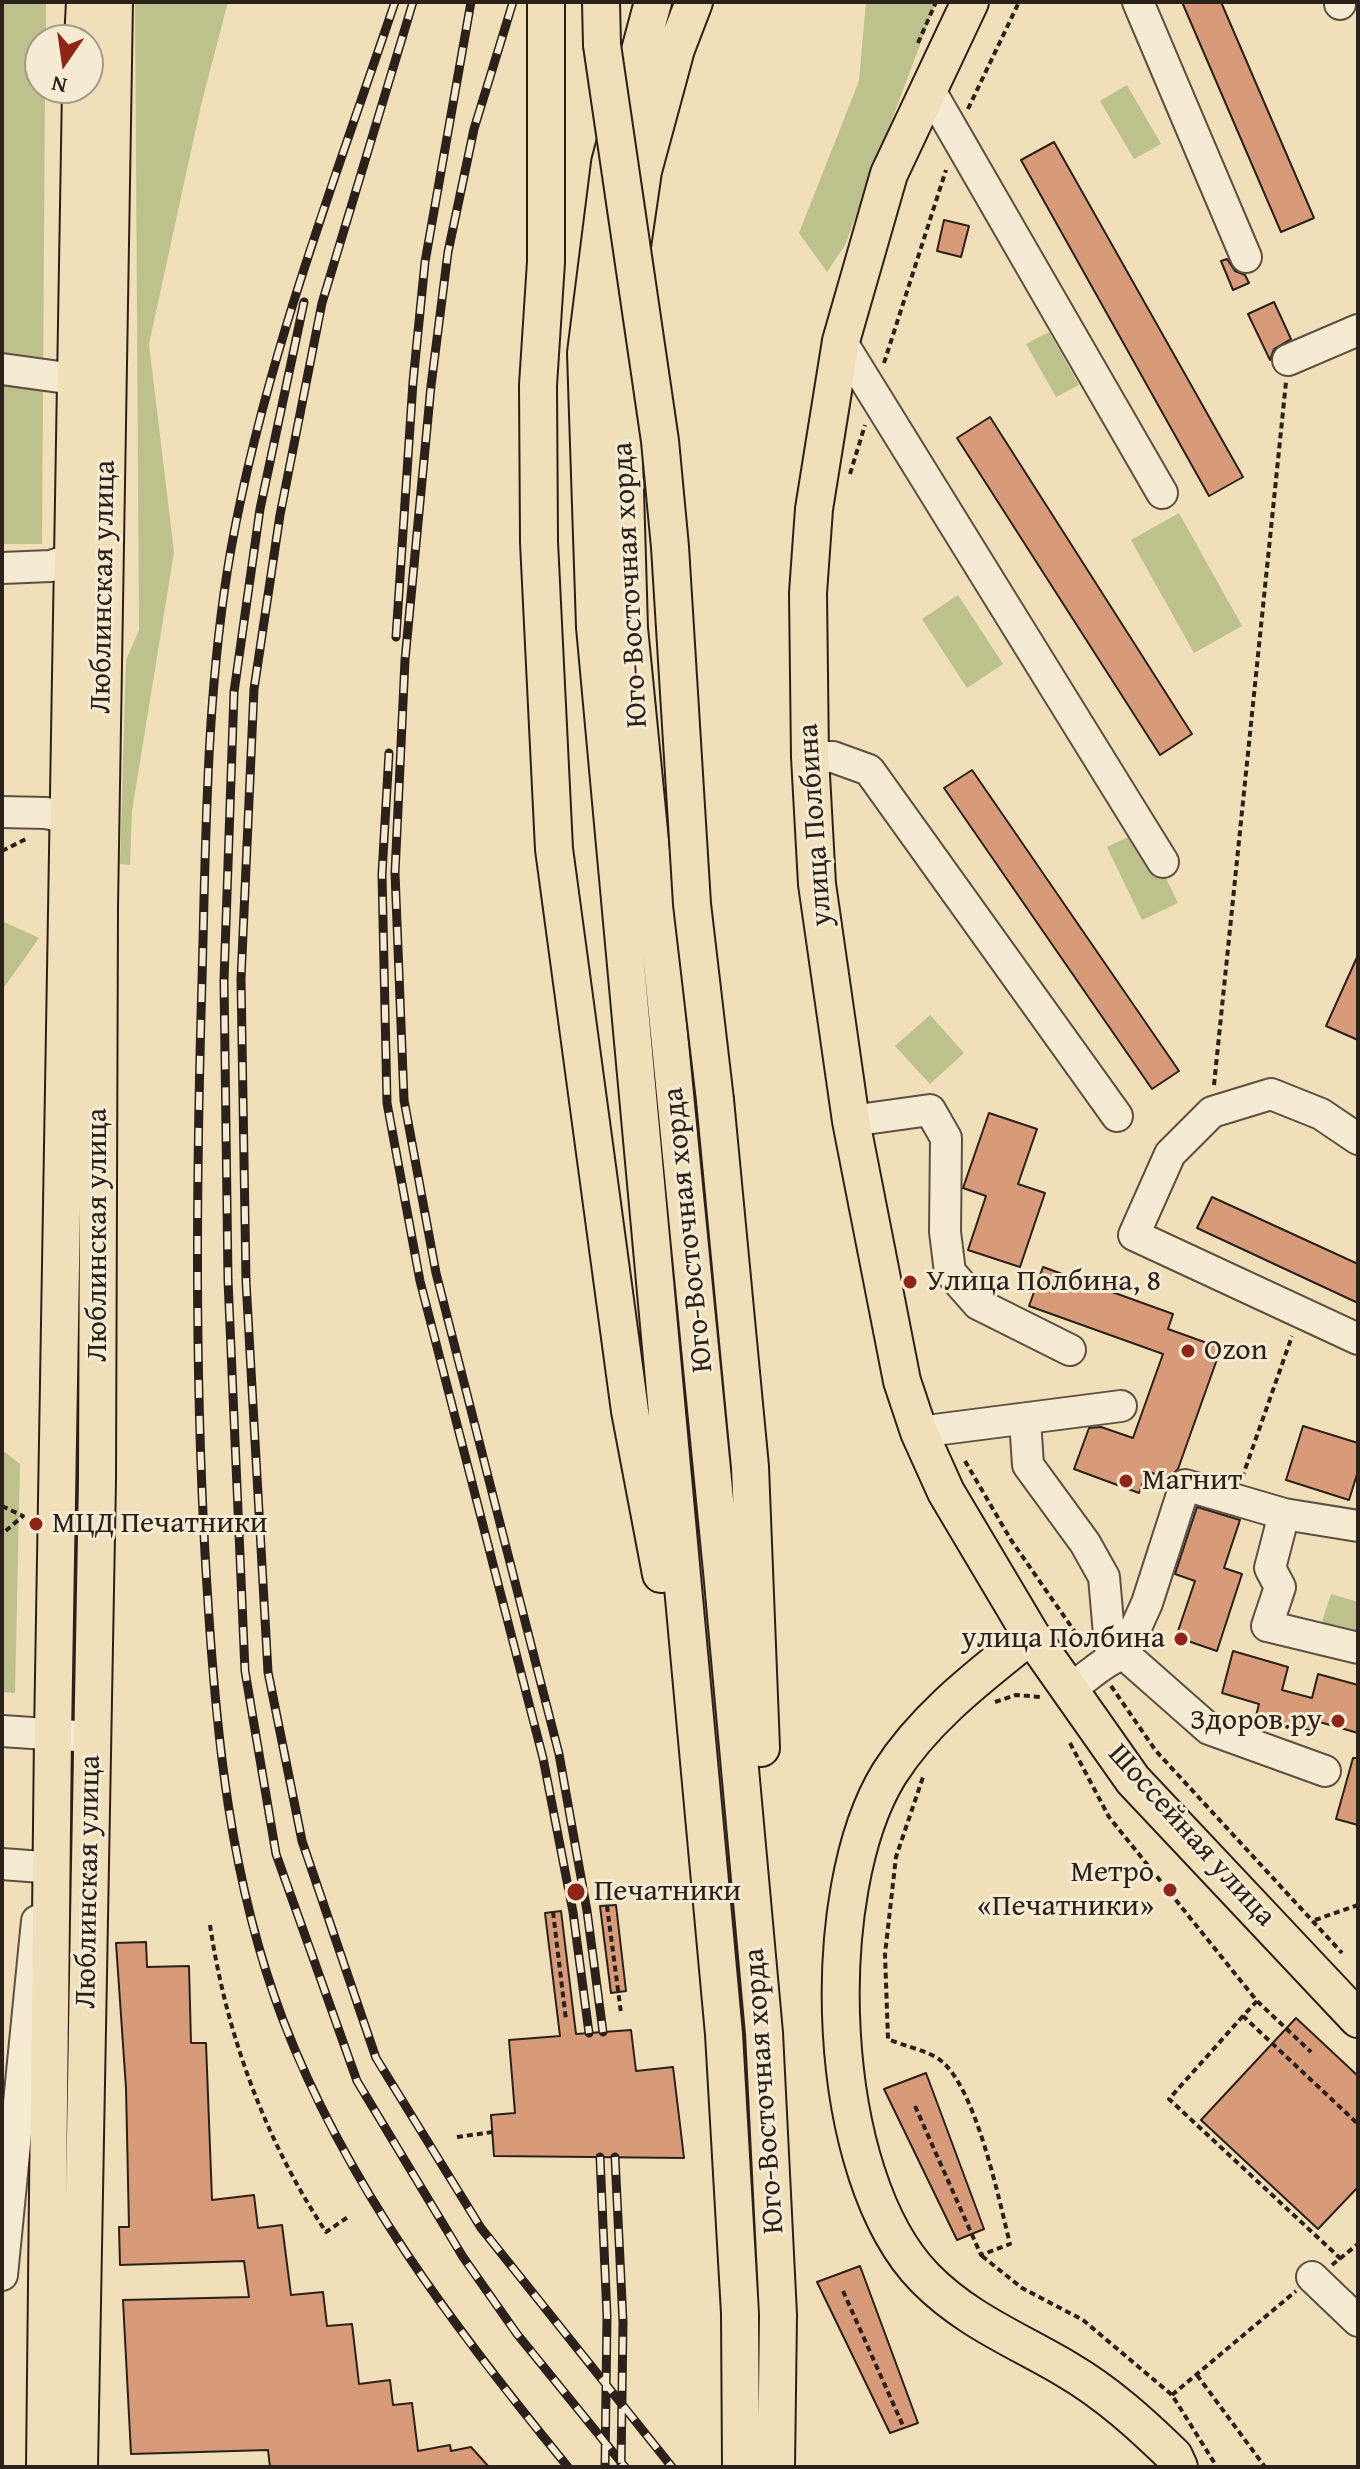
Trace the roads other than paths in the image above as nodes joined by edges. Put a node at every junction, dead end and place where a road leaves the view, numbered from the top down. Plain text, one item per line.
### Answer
1 (85, 2) edge
2 (114, 2) edge
3 (546, 2) edge
4 (601, 2) edge
5 (653, 2) edge
6 (694, 2) edge
7 (970, 2) edge
8 (1138, 2) edge
9 (84, 24) edge
10 (928, 87) junction
11 (81, 104) edge
12 (1246, 257) dead end
13 (1358, 330) edge
14 (841, 341) junction
15 (1288, 360) road end
16 (2, 369) edge
17 (74, 379) junction
18 (1162, 493) dead end
19 (72, 559) junction
20 (2, 568) edge
21 (810, 757) junction
22 (2, 812) edge
23 (70, 818) junction
24 (1163, 862) dead end
25 (1117, 1116) dead end
26 (851, 1121) junction
27 (1358, 1139) edge
28 (1358, 1339) edge
29 (1070, 1350) dead end
30 (1121, 1406) dead end
31 (1025, 1420) junction
32 (936, 1431) junction
33 (1284, 1514) junction
34 (1358, 1526) edge
35 (1031, 1635) junction
36 (1358, 1648) edge
37 (1112, 1660) junction
38 (1058, 1694) junction
39 (2, 1731) edge
40 (53, 1734) junction
41 (91, 1737) junction
42 (698, 1768) junction
43 (1325, 1771) dead end
44 (53, 1792) junction
45 (2, 1864) edge
46 (42, 1867) junction
47 (1355, 2007) edge
48 (764, 2033) junction
49 (3, 2243) edge
50 (2, 2275) edge
51 (1312, 2277) road end
52 (1358, 2321) edge
53 (45, 2467) edge
54 (79, 2467) edge
55 (741, 2467) edge
56 (776, 2467) edge
57 (1179, 2467) edge

1 - 9 main road
2 - 41 main road, Люблинская улица
3 - 42 main road
4 - 48 main road, bridge
5 - 42 main road, Юго-Восточная хорда
6 - 48 main road, Юго-Восточная хорда
7 - 10 main road, улица Полбина
8 - 12 street
10 - 14 main road, улица Полбина
10 - 18 street
11 - 17 main road, Люблинская улица
13 - 15 street
14 - 21 main road, улица Полбина
14 - 24 street
16 - 17 street
17 - 19 main road, Люблинская улица
19 - 20 street
19 - 23 main road, Люблинская улица
21 - 25 street
21 - 26 main road, улица Полбина
22 - 23 street
23 - 40 main road, Люблинская улица
26 - 29 street
26 - 32 main road, улица Полбина
27 - 28 street
30 - 31 street
31 - 32 street
31 - 37 street
32 - 35 main road, улица Полбина
33 - 34 street
33 - 36 street
33 - 37 street
35 - 38 main road, Шоссейная улица
35 - 57 main road
37 - 38 street
37 - 43 street
38 - 47 main road, Шоссейная улица
39 - 40 street
40 - 41 street
40 - 44 main road, Люблинская улица
41 - 54 main road, Люблинская улица
42 - 55 main road, Юго-Восточная хорда
44 - 46 street
44 - 53 main road, Люблинская улица
45 - 46 street
46 - 49 street
48 - 56 main road, Юго-Восточная хорда
49 - 50 street
51 - 52 street

